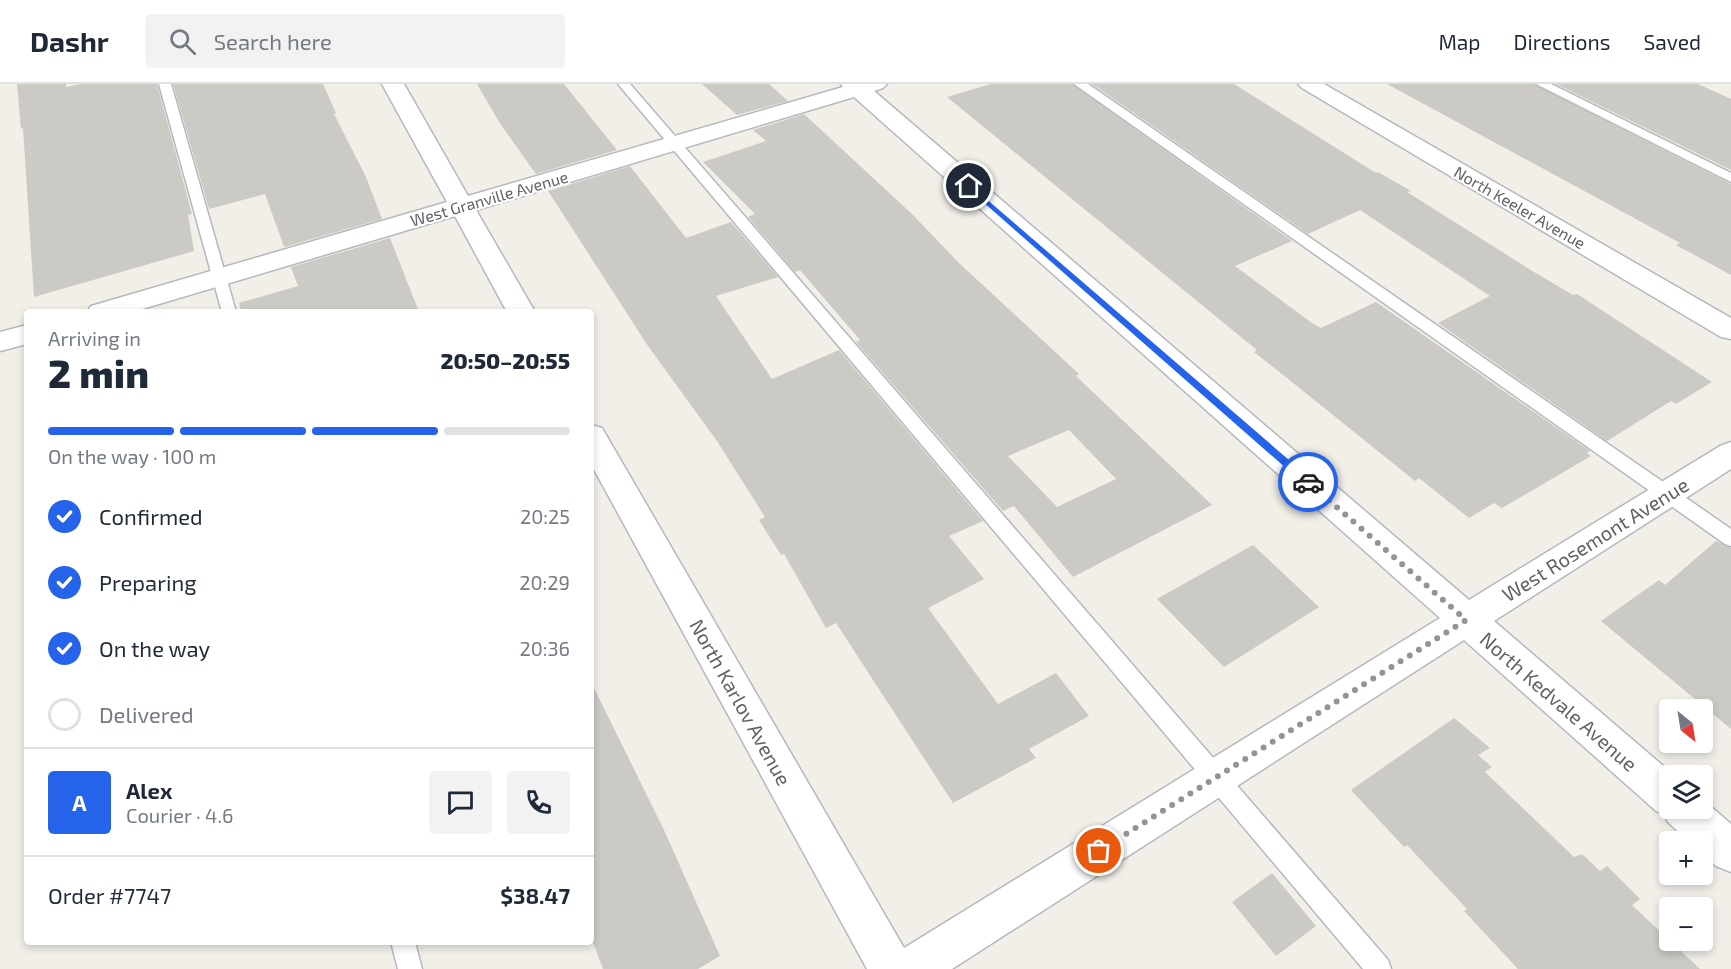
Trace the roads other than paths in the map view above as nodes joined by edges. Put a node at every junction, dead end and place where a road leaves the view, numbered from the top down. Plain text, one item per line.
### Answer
1 (165, 84) edge
2 (393, 84) edge
3 (624, 84) edge
4 (1080, 84) edge
5 (1309, 84) edge
6 (1542, 84) edge
7 (863, 86) edge
8 (675, 143) junction
9 (1731, 178) edge
10 (462, 206) junction
11 (219, 277) junction
12 (111, 309) edge
13 (228, 309) edge
14 (519, 309) edge
15 (1731, 330) edge
16 (24, 335) edge
17 (0, 342) edge
18 (594, 441) edge
19 (1731, 454) edge
20 (1666, 495) junction
21 (1731, 539) edge
22 (1466, 620) junction
23 (1215, 778) junction
24 (1659, 787) edge
25 (1695, 819) edge
26 (1731, 851) edge
27 (404, 945) edge
28 (410, 969) edge
29 (891, 969) edge
30 (911, 969) edge
31 (1378, 969) edge

1 - 11 lane
2 - 10 street
3 - 8 lane
4 - 20 lane
5 - 15 street, North Keeler Avenue
6 - 9 lane
7 - 8 street, West Granville Avenue
7 - 22 street, North Kedvale Avenue
8 - 10 street, West Granville Avenue
8 - 23 lane
10 - 11 street, West Granville Avenue
10 - 14 street
11 - 12 street, West Granville Avenue
11 - 13 lane
16 - 17 street
18 - 29 street, North Karlov Avenue
19 - 20 street, West Rosemont Avenue
20 - 21 lane
20 - 22 street, West Rosemont Avenue
22 - 23 street, West Rosemont Avenue
22 - 24 street, North Kedvale Avenue
23 - 30 street, West Rosemont Avenue
23 - 31 lane
25 - 26 street
27 - 28 lane

